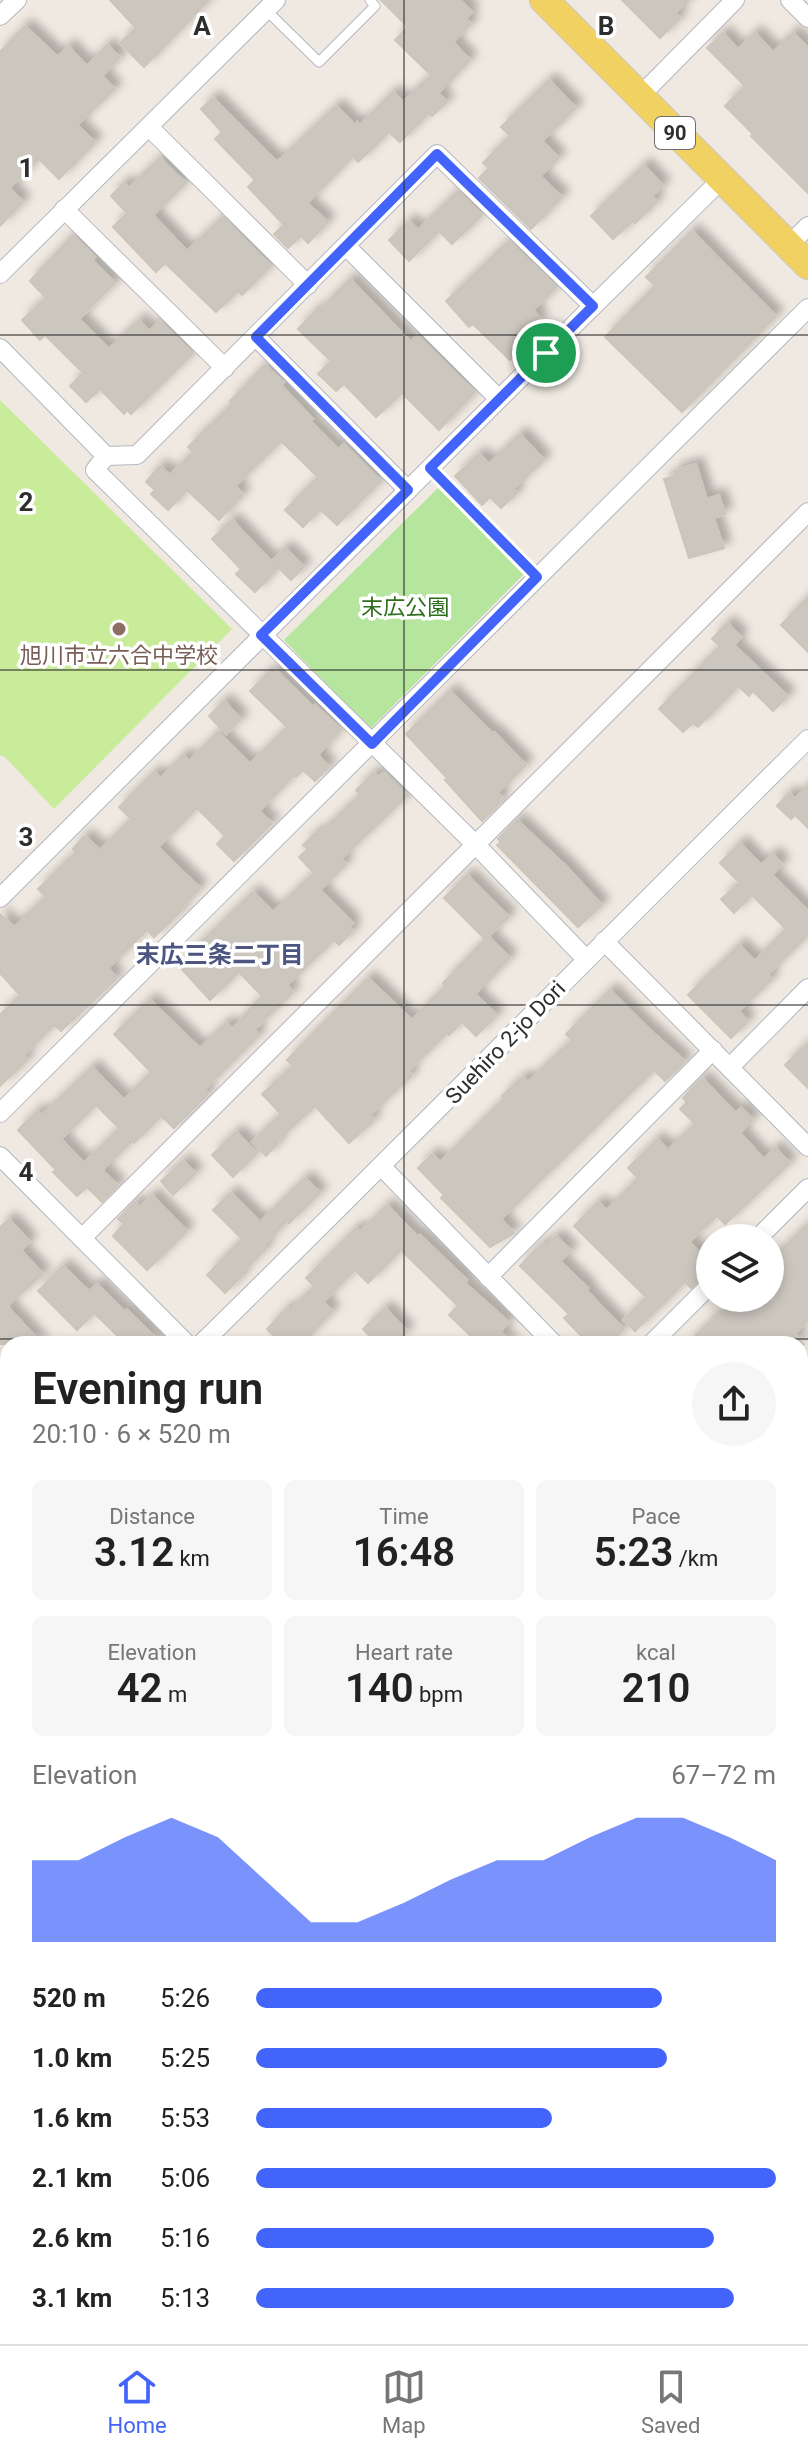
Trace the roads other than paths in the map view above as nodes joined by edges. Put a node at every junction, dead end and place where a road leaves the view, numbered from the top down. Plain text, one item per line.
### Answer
1 (17, 0) edge
2 (370, 0) edge
3 (544, 0) edge
4 (735, 0) edge
5 (790, 0) edge
6 (271, 5) edge
7 (0, 16) edge
8 (808, 18) edge
9 (639, 97) junction
10 (149, 127) junction
11 (722, 179) junction
12 (64, 209) junction
13 (802, 245) edge
14 (347, 247) junction
15 (0, 274) edge
16 (308, 285) junction
17 (593, 306) junction
18 (808, 308) edge
19 (256, 337) junction
20 (0, 348) edge
21 (225, 368) junction
22 (499, 399) junction
23 (106, 456) junction
24 (430, 468) junction
25 (408, 490) junction
26 (808, 512) edge
27 (537, 577) junction
28 (261, 635) junction
29 (808, 739) edge
30 (372, 744) junction
31 (476, 845) junction
32 (0, 898) edge
33 (604, 941) junction
34 (586, 959) junction
35 (808, 988) edge
36 (713, 1050) junction
37 (730, 1067) junction
38 (0, 1113) edge
39 (808, 1147) edge
40 (0, 1156) edge
41 (382, 1167) junction
42 (808, 1188) edge
43 (772, 1224) edge
44 (82, 1238) junction
45 (488, 1277) junction
46 (696, 1299) edge
47 (179, 1336) edge
48 (209, 1336) edge
49 (546, 1336) edge
50 (659, 1336) edge

1 - 7 street
2 - 6 lane
3 - 9 main road, 90
4 - 9 street
5 - 8 street
6 - 10 street
9 - 11 main road, 90
10 - 12 street
10 - 16 street
11 - 13 main road, 90
11 - 17 street
12 - 15 street
12 - 21 street
14 - 16 street
14 - 17 street
14 - 22 street
16 - 19 street
17 - 22 street
18 - 27 street
19 - 21 street
19 - 25 street
20 - 23 street
21 - 23 street
22 - 24 street
23 - 28 street
24 - 25 street
24 - 27 lane
25 - 28 street
26 - 31 street
27 - 30 street
28 - 30 street
28 - 32 street
29 - 33 street, Suehiro 2-jo Dori
30 - 31 street
30 - 38 street
31 - 34 street
31 - 44 street
33 - 34 street, Suehiro 2-jo Dori
33 - 36 street
34 - 41 street, Suehiro 2-jo Dori
35 - 37 street
36 - 37 street
36 - 45 street
37 - 39 street
40 - 44 street
41 - 45 street
41 - 48 street, Suehiro 2-jo Dori
42 - 43 street
44 - 47 street
45 - 49 street
46 - 50 street

